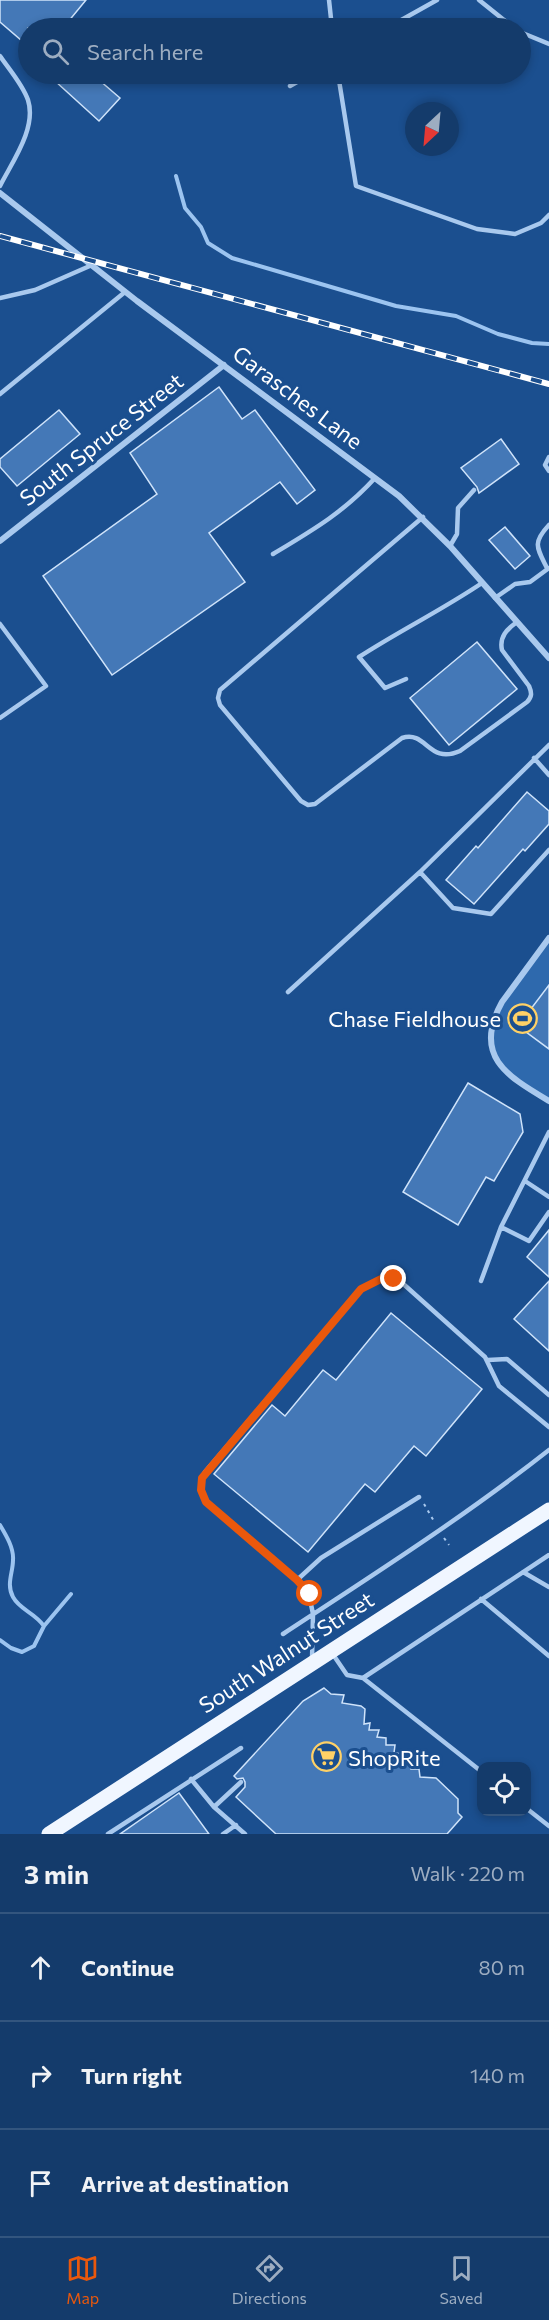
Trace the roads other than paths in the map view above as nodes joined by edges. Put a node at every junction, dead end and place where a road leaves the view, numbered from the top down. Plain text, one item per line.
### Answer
1 (329, 0) edge
2 (437, 0) edge
3 (479, 0) edge
4 (332, 18) edge
5 (405, 18) edge
6 (502, 18) edge
7 (531, 37) edge
8 (549, 44) edge
9 (0, 56) edge
10 (18, 83) edge
11 (19, 84) edge
12 (293, 84) edge
13 (340, 84) edge
14 (290, 86) dead end
15 (0, 186) edge
16 (0, 193) edge
17 (549, 215) edge
18 (92, 265) junction
19 (125, 292) junction
20 (0, 298) edge
21 (224, 365) junction
22 (0, 394) edge
23 (549, 457) edge
24 (549, 471) edge
25 (375, 478) junction
26 (474, 490) dead end
27 (423, 517) junction
28 (549, 525) edge
29 (0, 541) edge
30 (450, 546) junction
31 (273, 554) dead end
32 (548, 568) edge
33 (482, 582) junction
34 (495, 598) junction
35 (517, 622) junction
36 (0, 624) edge
37 (549, 657) edge
38 (406, 679) dead end
39 (0, 718) edge
40 (549, 745) edge
41 (534, 758) junction
42 (549, 775) edge
43 (549, 850) edge
44 (420, 872) junction
45 (549, 938) edge
46 (288, 992) dead end
47 (549, 1101) edge
48 (549, 1132) edge
49 (547, 1142) edge
50 (525, 1181) junction
51 (549, 1197) edge
52 (549, 1212) edge
53 (501, 1227) junction
54 (481, 1281) dead end
55 (488, 1360) junction
56 (549, 1395) edge
57 (549, 1428) edge
58 (549, 1450) edge
59 (419, 1497) road end
60 (549, 1510) edge
61 (549, 1555) edge
62 (523, 1572) junction
63 (297, 1580) junction
64 (549, 1587) edge
65 (482, 1599) junction
66 (314, 1614) junction
67 (283, 1634) dead end
68 (330, 1651) junction
69 (549, 1656) edge
70 (312, 1662) junction
71 (363, 1678) junction
72 (241, 1748) dead end
73 (477, 1768) edge
74 (191, 1779) junction
75 (241, 1782) dead end
76 (214, 1807) junction
77 (531, 1812) edge
78 (236, 1825) junction
79 (549, 1826) edge
80 (49, 1834) edge
81 (108, 1834) edge
82 (223, 1834) edge
83 (245, 1834) edge

1 - 4 lane
2 - 5 lane
3 - 6 lane
7 - 8 lane
9 - 10 lane
11 - 15 lane
12 - 14 lane
13 - 17 lane
16 - 18 street, Garasches Lane
18 - 19 street, Garasches Lane
18 - 20 lane
19 - 21 street, Garasches Lane
19 - 22 lane
21 - 25 street, Garasches Lane
21 - 29 street, South Spruce Street
23 - 24 lane
25 - 27 street, Garasches Lane
25 - 31 lane
26 - 30 lane
27 - 30 street, Garasches Lane
27 - 35 lane
28 - 32 lane
30 - 33 street, Garasches Lane
32 - 34 lane
33 - 34 street, Garasches Lane
33 - 38 lane
34 - 35 street, Garasches Lane
35 - 37 street, Garasches Lane
36 - 39 lane
40 - 41 lane
41 - 42 lane
41 - 44 lane
43 - 44 lane
44 - 46 lane
45 - 47 street
48 - 49 lane
49 - 50 lane
50 - 51 lane
50 - 53 lane
52 - 53 lane
53 - 54 lane
55 - 56 lane
55 - 57 lane
55 - 63 lane
58 - 66 lane
59 - 63 lane
60 - 68 main road, South Walnut Street
61 - 62 lane
62 - 64 lane
62 - 65 lane
63 - 66 lane
65 - 69 lane
65 - 71 lane
66 - 67 lane
66 - 70 lane
68 - 70 main road, South Walnut Street
68 - 71 lane
70 - 80 main road, South Walnut Street
71 - 73 lane
72 - 74 lane
74 - 76 lane
74 - 81 lane
75 - 76 lane
76 - 78 lane
77 - 79 lane
78 - 82 lane
78 - 83 lane

